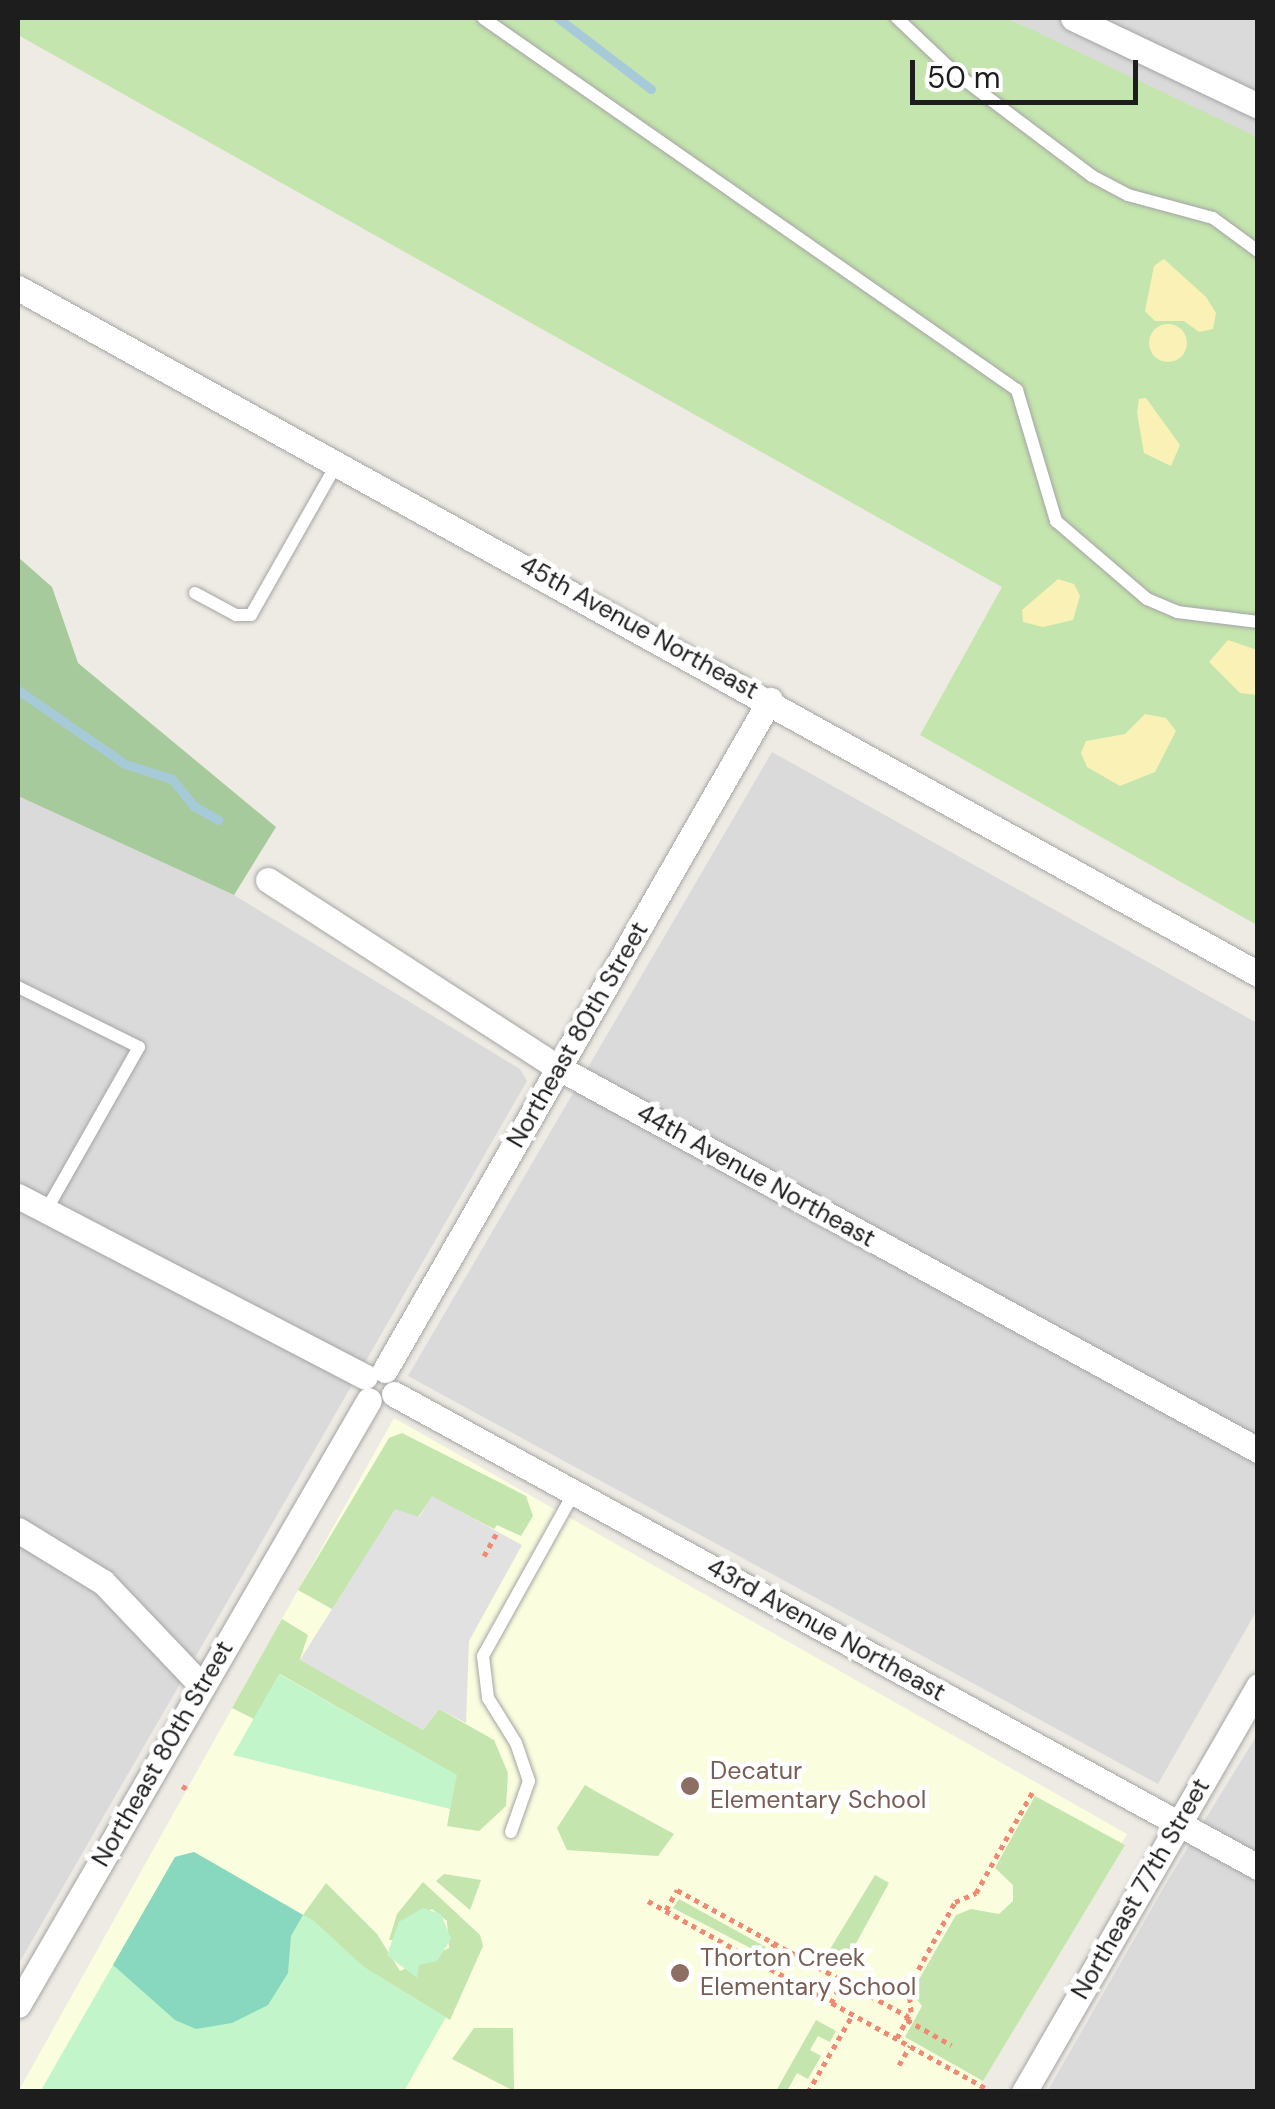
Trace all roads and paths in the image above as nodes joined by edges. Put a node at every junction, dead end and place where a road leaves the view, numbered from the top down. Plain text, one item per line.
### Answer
1 (483, 18) edge
2 (897, 18) edge
3 (1072, 18) edge
4 (1258, 106) edge
5 (1258, 251) edge
6 (18, 288) edge
7 (338, 462) junction
8 (195, 594) dead end
9 (1258, 622) edge
10 (770, 700) junction
11 (268, 880) dead end
12 (1258, 974) edge
13 (18, 987) edge
14 (559, 1068) junction
15 (18, 1196) edge
16 (46, 1210) junction
17 (378, 1385) junction
18 (1258, 1450) edge
19 (575, 1491) junction
20 (18, 1530) edge
21 (497, 1533) dead end
22 (484, 1556) dead end
23 (202, 1686) junction
24 (1258, 1686) edge
25 (182, 1786) dead end
26 (191, 1791) dead end
27 (1033, 1791) dead end
28 (1178, 1824) junction
29 (511, 1832) dead end
30 (1258, 1867) edge
31 (648, 1901) dead end
32 (665, 1911) junction
33 (774, 1944) junction
34 (762, 1964) junction
35 (843, 1981) junction
36 (831, 2002) junction
37 (18, 2005) edge
38 (853, 2014) junction
39 (908, 2018) junction
40 (896, 2038) junction
41 (910, 2046) junction
42 (951, 2046) dead end
43 (899, 2065) dead end
44 (985, 2088) dead end
45 (808, 2092) edge
46 (1024, 2092) edge

1 - 9 lane
2 - 5 lane
3 - 4 street
6 - 7 street, 45th Avenue Northeast
7 - 8 lane
7 - 10 street, 45th Avenue Northeast
10 - 12 street, 45th Avenue Northeast
10 - 14 street, Northeast 80th Street
11 - 14 street, 44th Avenue Northeast
13 - 16 lane
14 - 17 street, Northeast 80th Street
14 - 18 street, 44th Avenue Northeast
15 - 16 street, 43rd Avenue Northeast
16 - 17 street, 43rd Avenue Northeast
17 - 19 street, 43rd Avenue Northeast
17 - 23 street, Northeast 80th Street
19 - 28 street, 43rd Avenue Northeast
19 - 29 lane
20 - 23 street
21 - 22 path
23 - 37 street, Northeast 80th Street
24 - 28 street, Northeast 77th Street
25 - 26 path
27 - 39 path
28 - 30 street, 43rd Avenue Northeast
28 - 46 street, Northeast 77th Street
31 - 32 path
32 - 33 path
32 - 34 path
33 - 34 path
33 - 35 path
34 - 36 path
35 - 36 path
35 - 39 path
36 - 38 path
38 - 40 path
38 - 45 path
39 - 40 path
39 - 42 path
40 - 41 path
41 - 43 path
41 - 44 path

